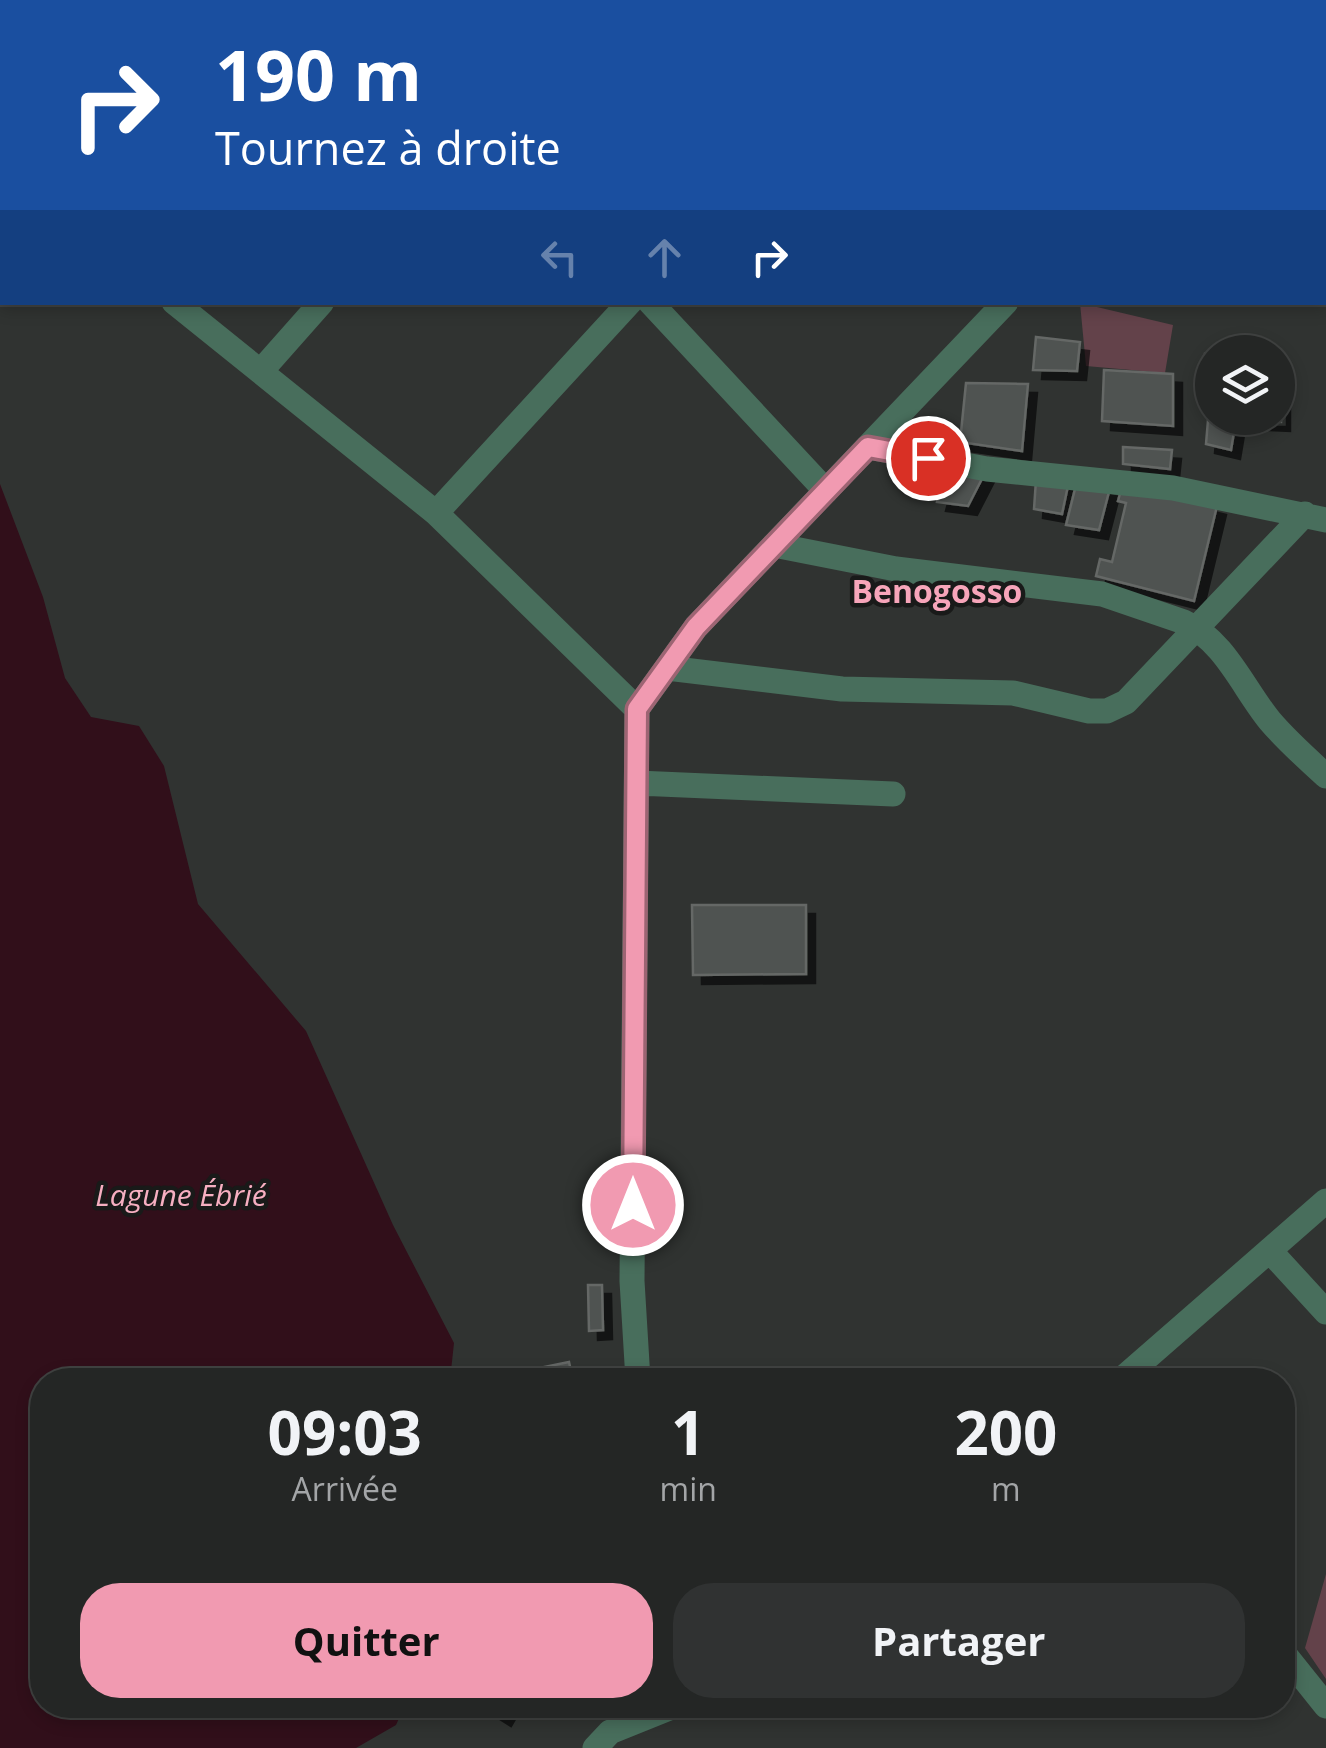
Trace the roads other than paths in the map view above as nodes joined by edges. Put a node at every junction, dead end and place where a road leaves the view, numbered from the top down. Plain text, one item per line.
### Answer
1 (178, 305) edge
2 (319, 305) edge
3 (627, 305) edge
4 (653, 305) edge
5 (1003, 305) edge
6 (261, 371) junction
7 (868, 447) junction
8 (826, 491) junction
9 (436, 513) junction
10 (1315, 517) edge
11 (774, 545) junction
12 (1195, 627) junction
13 (667, 668) junction
14 (637, 709) junction
15 (1326, 776) edge
16 (636, 783) junction
17 (893, 794) dead end
18 (1326, 1201) edge
19 (1270, 1251) junction
20 (1326, 1312) edge
21 (637, 1368) edge
22 (1134, 1368) edge
23 (1295, 1667) edge
24 (1326, 1706) edge
25 (611, 1718) edge
26 (654, 1718) edge
27 (607, 1743) edge

1 - 6 street
2 - 6 street
3 - 9 street
4 - 8 street
5 - 7 street
6 - 9 street
7 - 8 street
7 - 10 street
8 - 11 street
9 - 14 street
10 - 12 street
11 - 12 street
11 - 13 street
12 - 13 street
12 - 15 street
13 - 14 street
14 - 16 street
16 - 17 street
16 - 21 street
18 - 19 street
19 - 20 street
19 - 22 street
23 - 24 street
25 - 27 street
26 - 27 street

